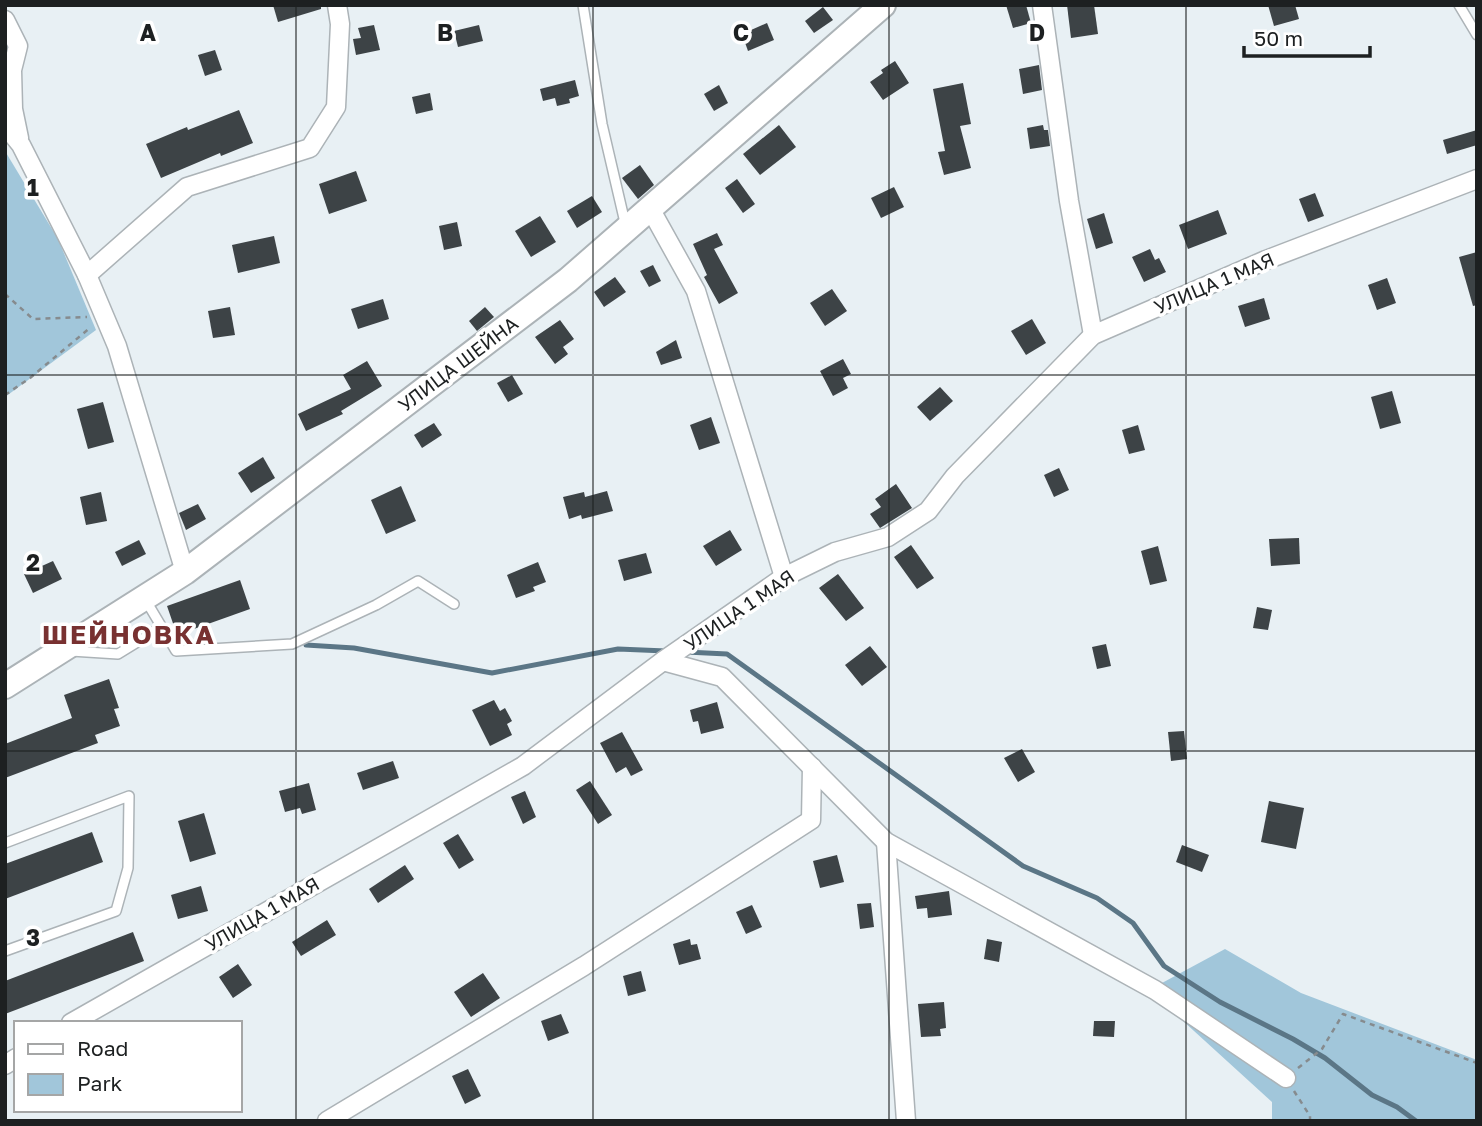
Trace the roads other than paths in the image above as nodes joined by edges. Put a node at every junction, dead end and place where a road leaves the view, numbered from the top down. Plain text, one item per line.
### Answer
1 (337, 5) edge
2 (583, 5) edge
3 (883, 5) edge
4 (1042, 5) edge
5 (1459, 5) edge
6 (5, 20) edge
7 (1477, 35) edge
8 (5, 125) edge
9 (21, 145) junction
10 (1477, 178) edge
11 (651, 210) junction
12 (627, 230) junction
13 (87, 275) junction
14 (1093, 335) junction
15 (185, 572) junction
16 (784, 577) junction
17 (144, 597) junction
18 (454, 604) dead end
19 (162, 627) junction
20 (62, 650) junction
21 (663, 661) junction
22 (5, 686) edge
23 (812, 768) junction
24 (886, 842) junction
25 (5, 843) edge
26 (5, 951) edge
27 (75, 1021) edge
28 (1286, 1078) road end
29 (327, 1121) edge
30 (906, 1121) edge

1 - 13 street
2 - 12 lane
3 - 11 street, УЛИЦА ШЕЙНА
4 - 14 street
5 - 7 lane
6 - 9 street
8 - 9 street
9 - 13 street
10 - 14 street, УЛИЦА 1 МАЯ
11 - 12 street, УЛИЦА ШЕЙНА
11 - 16 street
12 - 15 street, УЛИЦА ШЕЙНА
13 - 15 street
14 - 16 street, УЛИЦА 1 МАЯ
15 - 17 street, УЛИЦА ШЕЙНА
16 - 21 street, УЛИЦА 1 МАЯ
17 - 19 lane
17 - 20 street, УЛИЦА ШЕЙНА
18 - 19 lane
19 - 20 lane
20 - 22 street, УЛИЦА ШЕЙНА
21 - 23 street
21 - 27 street, УЛИЦА 1 МАЯ
23 - 24 street
23 - 29 street
24 - 28 street
24 - 30 street
25 - 26 lane

